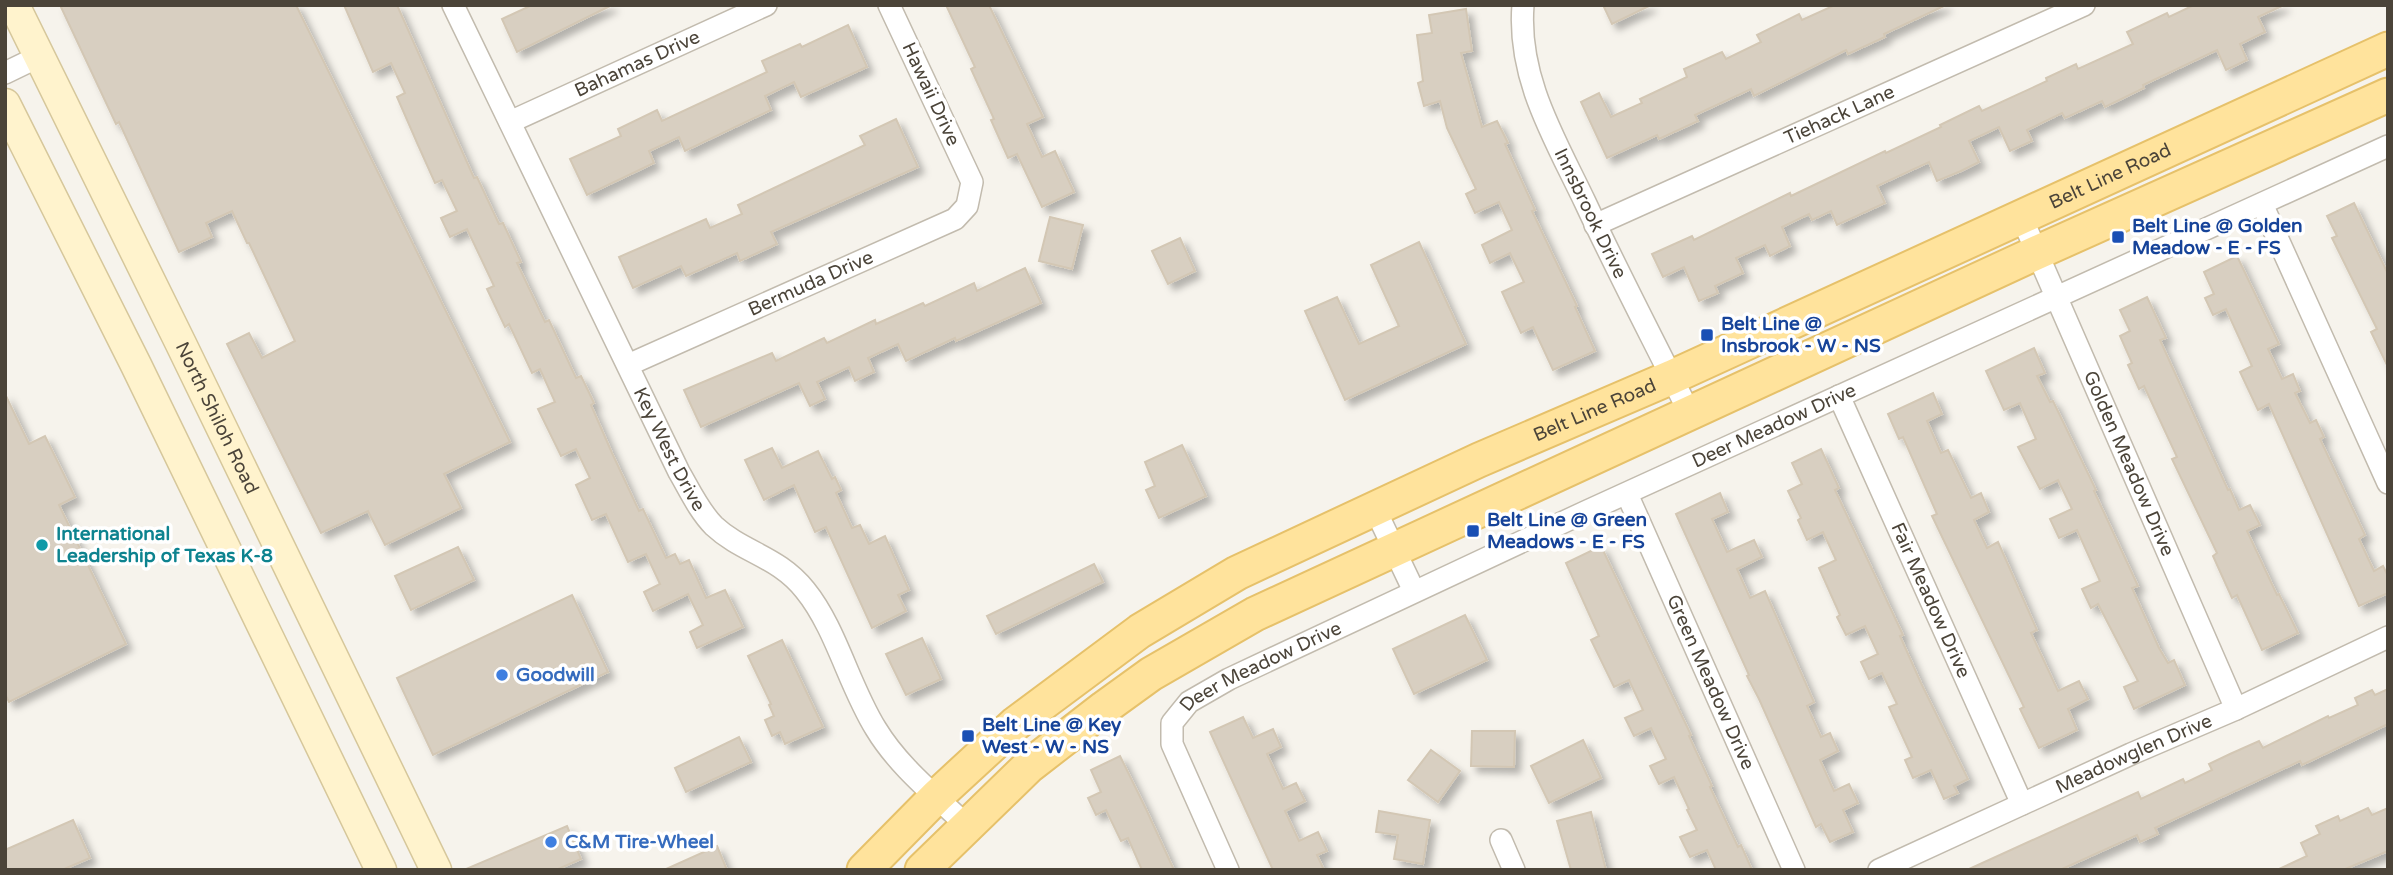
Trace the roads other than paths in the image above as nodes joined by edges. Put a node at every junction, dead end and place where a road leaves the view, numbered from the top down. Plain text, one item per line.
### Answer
1 (13, 5) edge
2 (453, 5) edge
3 (766, 5) edge
4 (889, 5) edge
5 (1523, 5) edge
6 (2084, 5) edge
7 (2388, 49) edge
8 (38, 57) junction
9 (5, 73) edge
10 (2388, 95) edge
11 (5, 104) edge
12 (510, 122) junction
13 (2388, 146) edge
14 (972, 182) joint
15 (2262, 204) junction
16 (2021, 216) junction
17 (1595, 225) junction
18 (2036, 253) junction
19 (2056, 297) junction
20 (628, 365) junction
21 (1672, 377) junction
22 (1839, 396) junction
23 (1690, 414) junction
24 (2388, 483) edge
25 (1626, 494) junction
26 (1375, 509) junction
27 (1394, 548) junction
28 (1414, 591) junction
29 (2388, 637) edge
30 (2236, 709) junction
31 (937, 796) junction
32 (2022, 804) junction
33 (967, 826) junction
34 (1501, 840) dead end
35 (381, 870) edge
36 (436, 870) edge
37 (864, 870) edge
38 (922, 870) edge
39 (1228, 870) edge
40 (1514, 870) edge
41 (1794, 870) edge
42 (1879, 870) edge

1 - 8 main road, North Shiloh Road
2 - 12 street, Key West Drive
3 - 12 street, Bahamas Drive
4 - 14 street, Hawaii Drive
5 - 17 street, Innsbrook Drive
6 - 17 street, Tiehack Lane
7 - 16 main road, Belt Line Road
8 - 9 street
8 - 36 main road, North Shiloh Road
10 - 18 main road, Belt Line Road
11 - 35 main road
12 - 20 street, Key West Drive
13 - 15 street, Deer Meadow Drive
14 - 20 street, Bermuda Drive
15 - 19 street, Deer Meadow Drive
15 - 24 street
16 - 18 street, Golden Meadow Drive
16 - 21 main road, Belt Line Road
17 - 21 street, Innsbrook Drive
18 - 19 street, Golden Meadow Drive
18 - 23 main road, Belt Line Road
19 - 22 street, Deer Meadow Drive
19 - 30 street, Golden Meadow Drive
20 - 31 street, Key West Drive
21 - 23 street, Innsbrook Drive
21 - 26 main road, Belt Line Road
22 - 25 street, Deer Meadow Drive
22 - 32 street, Fair Meadow Drive
23 - 27 main road, Belt Line Road
25 - 28 street, Deer Meadow Drive
25 - 41 street, Green Meadow Drive
26 - 27 street
26 - 31 main road, Belt Line Road
27 - 28 street
27 - 33 main road, Belt Line Road
28 - 39 street, Deer Meadow Drive
29 - 30 street, Meadowglen Drive
30 - 32 street, Meadowglen Drive
31 - 33 street, Key West Drive
31 - 37 main road, Belt Line Road
32 - 42 street, Meadowglen Drive
33 - 38 main road, Belt Line Road
34 - 40 street

